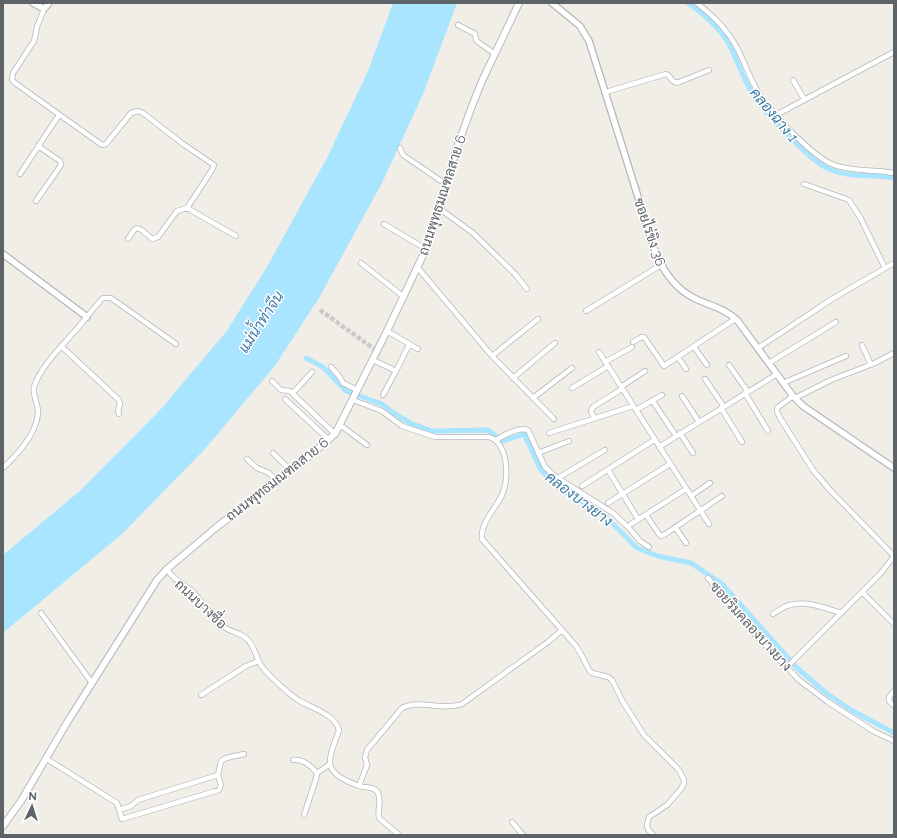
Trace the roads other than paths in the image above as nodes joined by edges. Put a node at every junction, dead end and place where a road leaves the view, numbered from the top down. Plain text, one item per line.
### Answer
1 (33, 3) edge
2 (49, 3) edge
3 (520, 3) edge
4 (552, 3) edge
5 (697, 3) edge
6 (44, 9) junction
7 (458, 25) dead end
8 (894, 52) edge
9 (496, 54) junction
10 (709, 70) dead end
11 (793, 80) dead end
12 (606, 92) junction
13 (804, 99) junction
14 (59, 115) junction
15 (776, 115) junction
16 (38, 146) junction
17 (400, 148) dead end
18 (894, 173) edge
19 (20, 174) dead end
20 (804, 184) dead end
21 (447, 185) junction
22 (36, 201) dead end
23 (187, 208) junction
24 (440, 209) junction
25 (384, 224) dead end
26 (236, 236) dead end
27 (128, 240) dead end
28 (426, 250) junction
29 (3, 254) edge
30 (361, 263) dead end
31 (894, 263) edge
32 (660, 265) junction
33 (418, 268) junction
34 (885, 268) junction
35 (527, 290) dead end
36 (404, 297) junction
37 (586, 311) dead end
38 (87, 317) junction
39 (538, 319) dead end
40 (735, 319) junction
41 (836, 322) dead end
42 (387, 331) junction
43 (555, 343) dead end
44 (176, 344) dead end
45 (409, 345) junction
46 (862, 345) dead end
47 (61, 346) junction
48 (694, 347) junction
49 (758, 348) junction
50 (418, 349) dead end
51 (599, 352) dead end
52 (894, 353) edge
53 (492, 356) junction
54 (846, 356) dead end
55 (678, 357) junction
56 (373, 360) junction
57 (768, 363) junction
58 (606, 364) junction
59 (707, 365) dead end
60 (729, 365) dead end
61 (871, 365) junction
62 (331, 367) dead end
63 (572, 368) dead end
64 (686, 369) dead end
65 (396, 371) junction
66 (645, 371) dead end
67 (312, 372) dead end
68 (777, 374) junction
69 (513, 378) junction
70 (705, 379) dead end
71 (272, 381) dead end
72 (783, 383) junction
73 (572, 388) dead end
74 (622, 388) junction
75 (357, 390) junction
76 (293, 393) junction
77 (746, 393) junction
78 (662, 395) dead end
79 (383, 396) dead end
80 (682, 396) dead end
81 (794, 397) junction
82 (285, 398) dead end
83 (533, 398) junction
84 (353, 400) junction
85 (652, 400) junction
86 (634, 408) junction
87 (722, 408) junction
88 (119, 414) dead end
89 (594, 418) junction
90 (554, 419) dead end
91 (699, 422) junction
92 (340, 425) junction
93 (768, 431) dead end
94 (549, 433) dead end
95 (680, 433) junction
96 (335, 434) junction
97 (676, 436) junction
98 (497, 439) junction
99 (329, 440) junction
100 (654, 440) junction
101 (569, 441) dead end
102 (742, 442) dead end
103 (367, 445) dead end
104 (659, 447) junction
105 (605, 450) dead end
106 (273, 453) dead end
107 (538, 453) junction
108 (693, 453) dead end
109 (247, 459) dead end
110 (670, 464) junction
111 (3, 468) edge
112 (894, 468) edge
113 (608, 470) junction
114 (291, 471) junction
115 (558, 478) junction
116 (278, 481) junction
117 (710, 483) dead end
118 (582, 486) dead end
119 (686, 489) junction
120 (623, 494) junction
121 (691, 496) junction
122 (722, 496) dead end
123 (608, 503) dead end
124 (700, 510) junction
125 (646, 514) junction
126 (638, 519) junction
127 (631, 524) dead end
128 (709, 524) dead end
129 (675, 528) junction
130 (686, 543) dead end
131 (649, 547) dead end
132 (167, 569) junction
133 (708, 578) dead end
134 (862, 592) junction
135 (41, 613) dead end
136 (841, 613) junction
137 (773, 614) dead end
138 (894, 624) edge
139 (562, 630) junction
140 (259, 661) junction
141 (788, 666) junction
142 (92, 683) junction
143 (894, 691) edge
144 (201, 695) dead end
145 (894, 706) edge
146 (894, 741) edge
147 (244, 754) dead end
148 (47, 759) junction
149 (293, 760) dead end
150 (329, 765) junction
151 (319, 772) junction
152 (218, 775) junction
153 (359, 786) junction
154 (119, 810) junction
155 (304, 815) dead end
156 (512, 822) dead end
157 (3, 826) edge
158 (399, 835) edge
159 (523, 835) edge
160 (653, 835) edge

1 - 6 street
2 - 6 street
3 - 9 main road, ถนนพุทธมณฑลสาย 6
4 - 12 street, ซอยไร่ขิง 36
5 - 15 street
6 - 14 street
7 - 9 street
8 - 13 street
9 - 21 main road, ถนนพุทธมณฑลสาย 6
10 - 12 street
11 - 13 street
12 - 32 street, ซอยไร่ขิง 36
13 - 15 street
14 - 16 street
14 - 23 street
15 - 18 street
16 - 19 street
16 - 22 street
17 - 21 street
20 - 34 street
21 - 24 main road, ถนนพุทธมณฑลสาย 6
23 - 26 street
23 - 27 street
24 - 28 main road, ถนนพุทธมณฑลสาย 6
24 - 35 street
25 - 28 street
28 - 33 main road, ถนนพุทธมณฑลสาย 6
29 - 38 street
30 - 36 street
31 - 34 street
32 - 37 street
32 - 40 street, ซอยไร่ขิง 36
33 - 36 main road, ถนนพุทธมณฑลสาย 6
33 - 53 street
34 - 49 street
36 - 42 main road, ถนนพุทธมณฑลสาย 6
38 - 44 street
38 - 47 street
39 - 53 street
40 - 48 street
40 - 49 street, ซอยไร่ขิง 36
41 - 57 street
42 - 45 street
42 - 56 main road, ถนนพุทธมณฑลสาย 6
43 - 69 street
45 - 50 street
45 - 65 street
46 - 61 street
47 - 88 street
47 - 111 street
48 - 55 street
48 - 59 street
49 - 57 street, ซอยไร่ขิง 36
51 - 58 street
52 - 61 street
53 - 69 street
54 - 72 street
55 - 58 street
55 - 64 street
56 - 65 street
56 - 75 main road, ถนนพุทธมณฑลสาย 6
57 - 68 street, ซอยไร่ขิง 36
58 - 73 street
58 - 74 street
60 - 77 street
61 - 81 street
62 - 75 street
63 - 83 street
65 - 79 street
66 - 74 street
67 - 76 street
68 - 72 street, ซอยไร่ขิง 36
68 - 77 street
69 - 83 street
70 - 87 street
71 - 76 street
72 - 81 street, ซอยไร่ขิง 36
74 - 86 street
74 - 89 street
75 - 84 main road, ถนนพุทธมณฑลสาย 6
76 - 96 street
77 - 87 street
77 - 93 street
78 - 85 street
80 - 91 street
81 - 112 street, ซอยไร่ขิง 36
81 - 134 street
82 - 99 street
83 - 90 street
84 - 92 main road, ถนนพุทธมณฑลสาย 6
84 - 98 street
85 - 86 street
85 - 97 street
86 - 89 street
86 - 100 street
87 - 91 street
87 - 102 street
89 - 94 street
91 - 95 street
92 - 96 main road, ถนนพุทธมณฑลสาย 6
92 - 103 street
95 - 97 street
95 - 108 street
96 - 99 main road, ถนนพุทธมณฑลสาย 6
97 - 104 street
98 - 107 street
98 - 139 street
99 - 114 main road, ถนนพุทธมณฑลสาย 6
100 - 104 street
100 - 113 street
101 - 107 street
104 - 110 street
105 - 115 street
106 - 114 street
107 - 115 street
109 - 116 street
110 - 119 street
110 - 120 street
113 - 118 street
113 - 120 street
114 - 116 main road, ถนนพุทธมณฑลสาย 6
115 - 131 street
116 - 132 main road, ถนนพุทธมณฑลสาย 6
117 - 121 street
119 - 121 street
119 - 125 street
120 - 123 street
120 - 126 street
121 - 124 street
122 - 124 street
124 - 128 street
124 - 129 street
125 - 126 street
125 - 129 street
126 - 127 street
129 - 130 street
132 - 140 street, ถนนบางซื่อ
132 - 142 main road, ถนนพุทธมณฑลสาย 6
133 - 141 street, ซอยริมคลองบางยาง
134 - 136 street
134 - 138 street
135 - 142 street
136 - 137 street
136 - 141 street
139 - 153 street
139 - 160 street
140 - 144 street
140 - 150 street, ถนนบางซื่อ
141 - 146 street, ซอยริมคลองบางยาง
142 - 148 main road, ถนนพุทธมณฑลสาย 6
143 - 145 street
147 - 152 street
148 - 154 street
148 - 157 main road, ถนนพุทธมณฑลสาย 6
149 - 151 street
150 - 151 street
150 - 153 street
151 - 155 street
152 - 154 street
152 - 154 street
153 - 158 street
156 - 159 street

